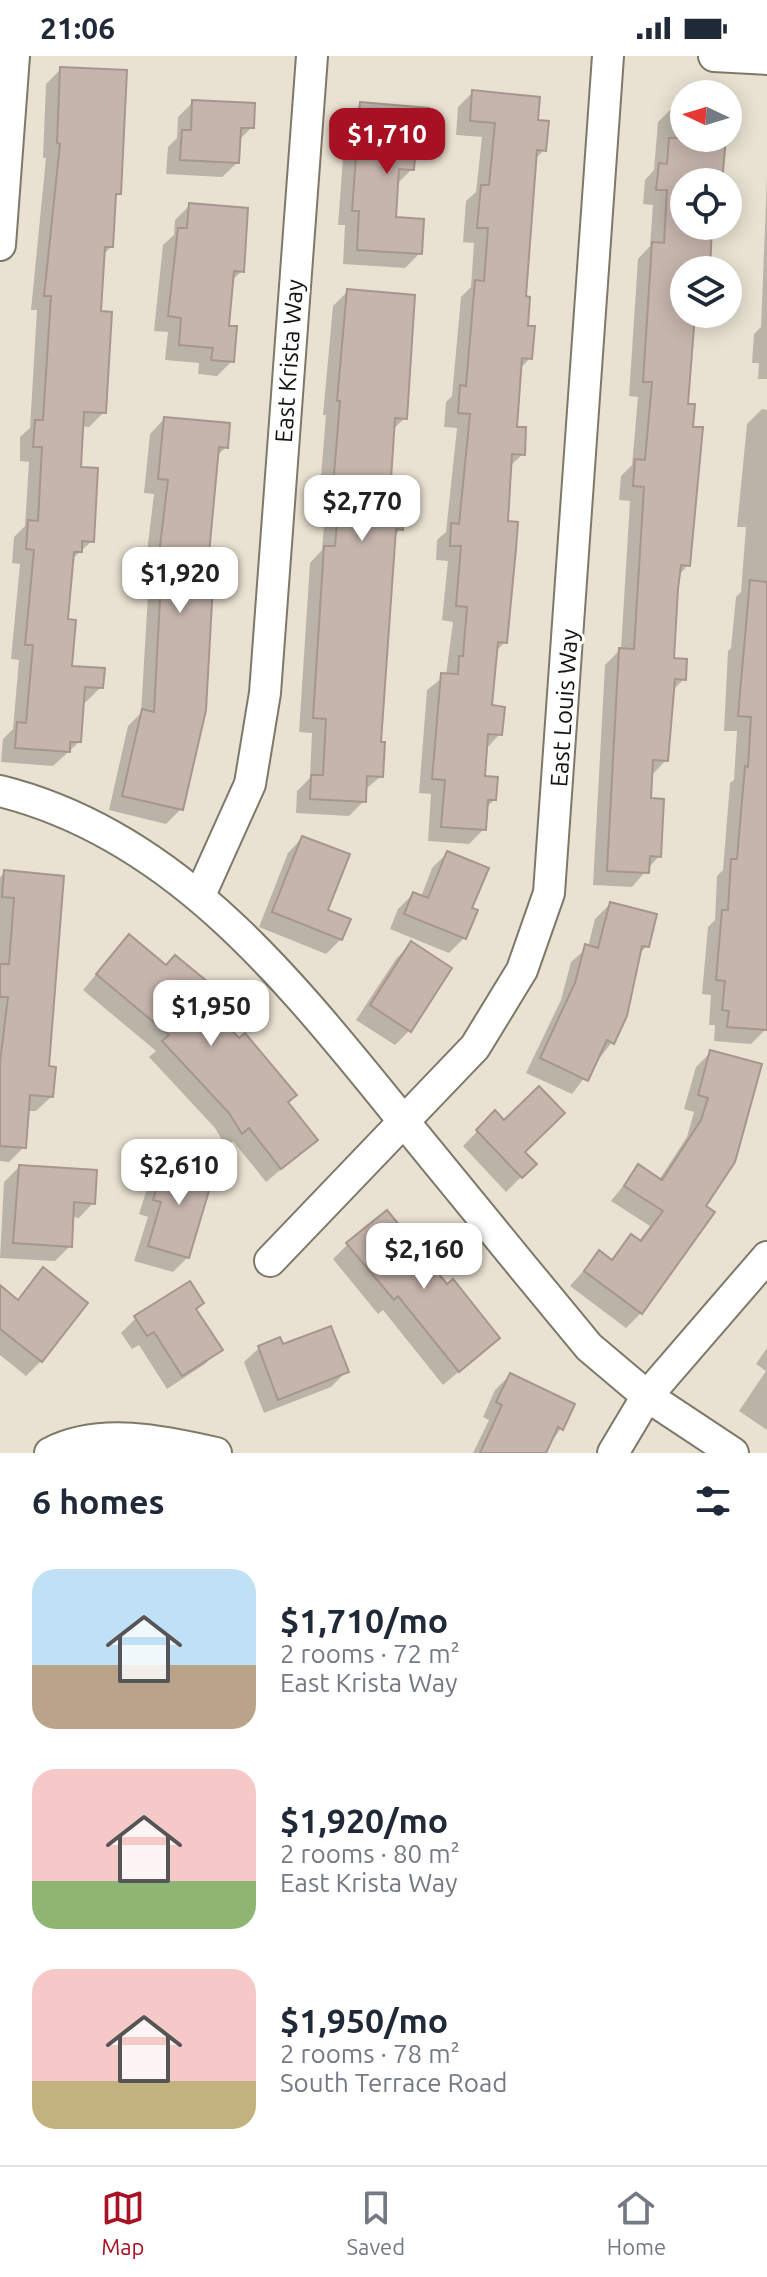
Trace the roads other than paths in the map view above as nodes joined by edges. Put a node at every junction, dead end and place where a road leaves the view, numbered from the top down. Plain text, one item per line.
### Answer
1 (14, 56) edge
2 (312, 56) edge
3 (608, 56) edge
4 (714, 56) edge
5 (767, 59) edge
6 (0, 245) edge
7 (0, 791) edge
8 (200, 895) junction
9 (404, 1122) junction
10 (767, 1257) edge
11 (270, 1261) dead end
12 (647, 1396) junction
13 (159, 1448) edge
14 (50, 1453) edge
15 (216, 1453) edge
16 (613, 1453) edge
17 (733, 1453) edge

1 - 6 street
2 - 8 street, East Krista Way
3 - 9 street, East Louis Way
4 - 5 street
7 - 8 street
8 - 9 street
9 - 11 street, East Louis Way
9 - 12 street
10 - 12 street
12 - 16 street
12 - 17 street
13 - 14 street
13 - 15 street

